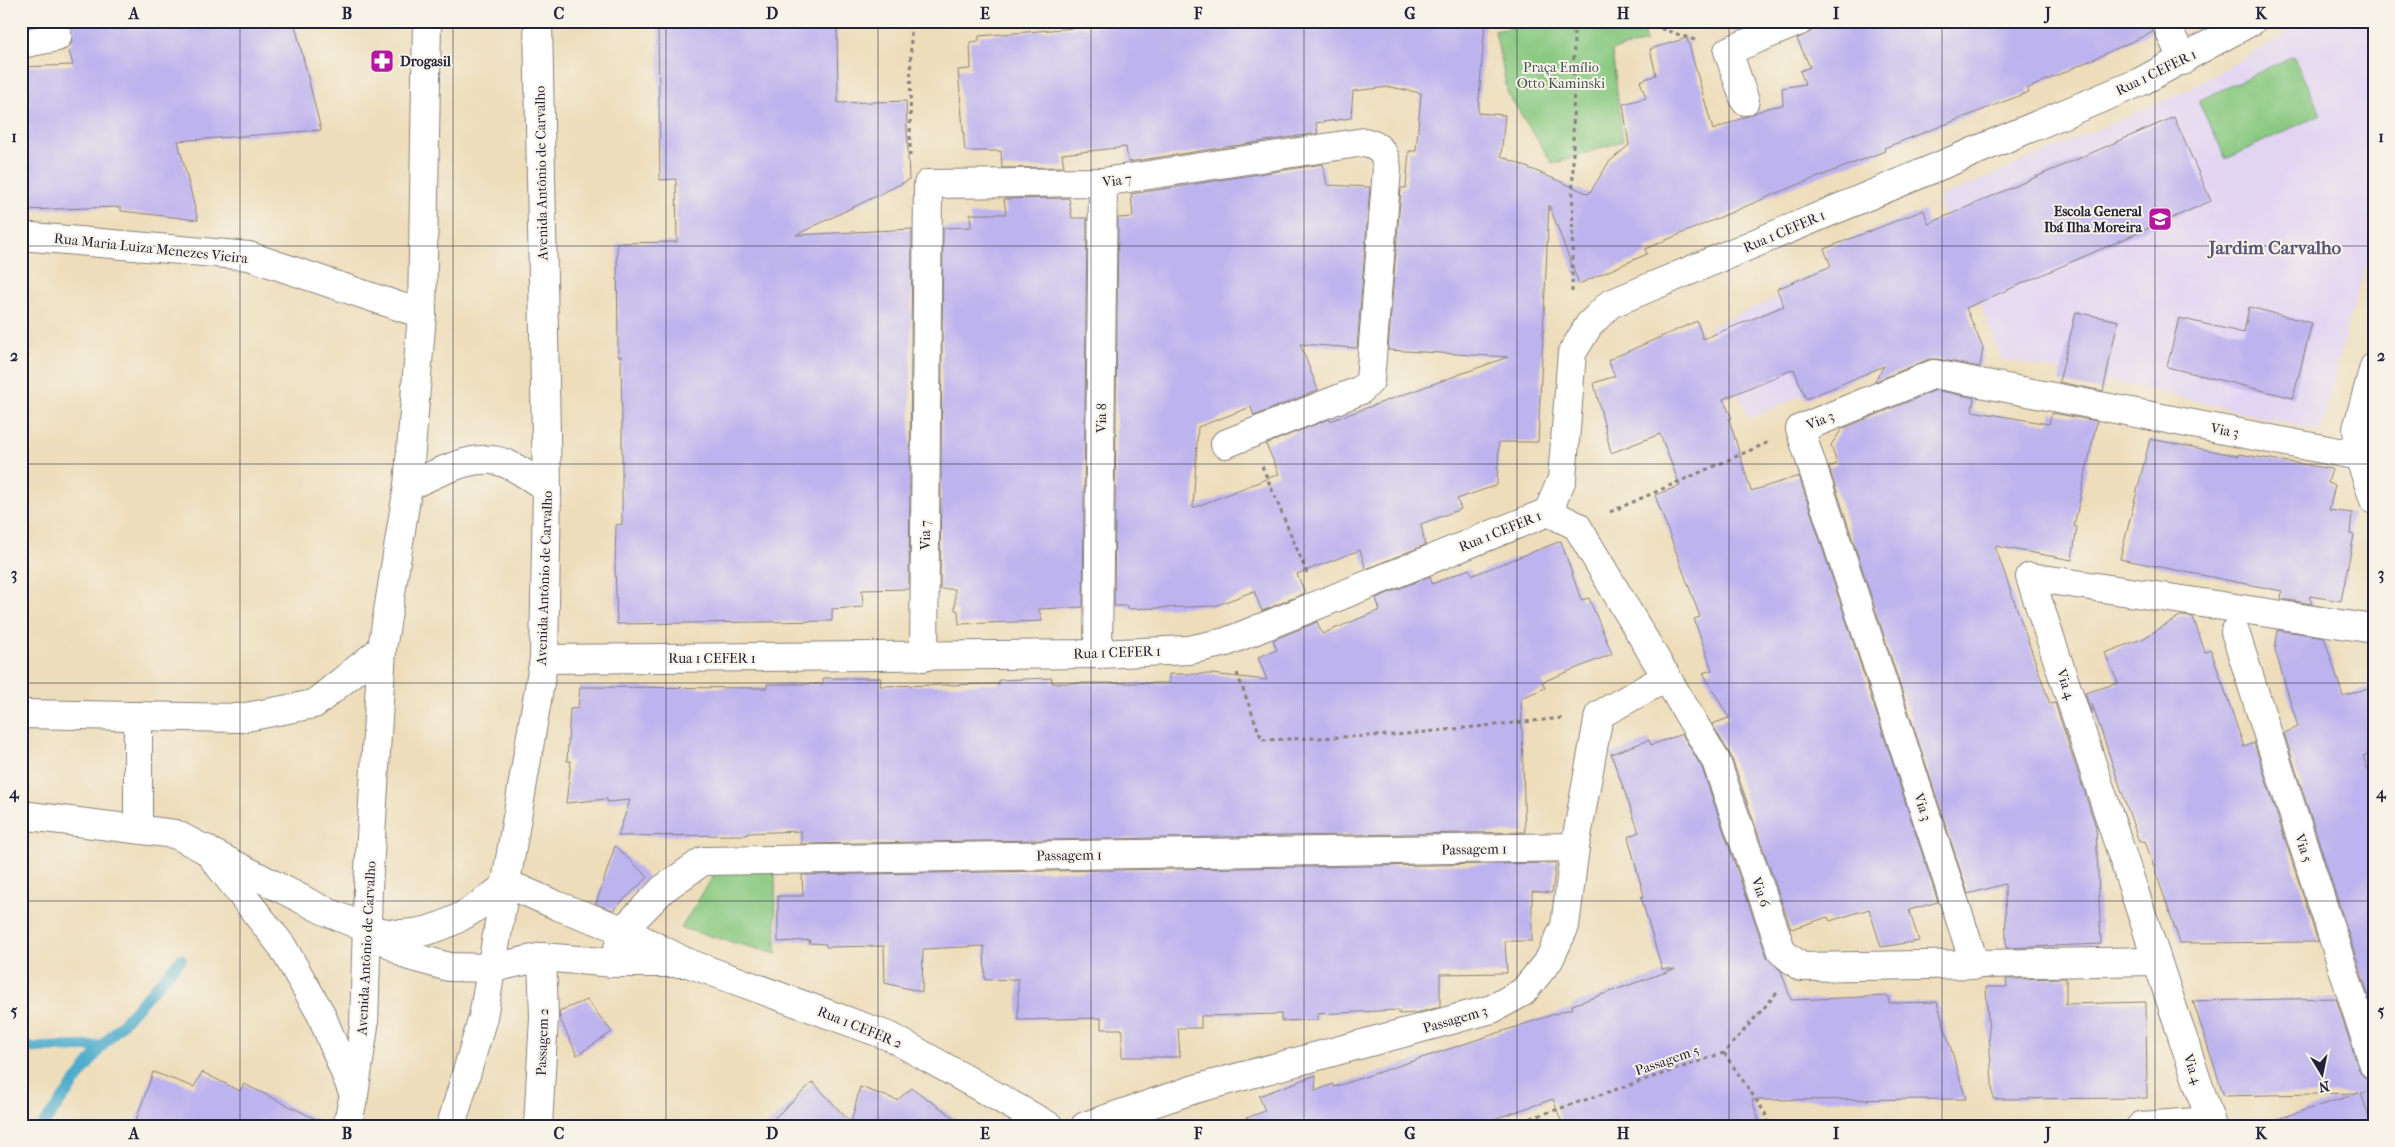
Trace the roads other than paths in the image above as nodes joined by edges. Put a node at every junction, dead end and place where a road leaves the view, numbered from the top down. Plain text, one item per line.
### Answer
1 (54, 21) edge
2 (427, 21) edge
3 (538, 21) edge
4 (1800, 21) edge
5 (2165, 21) edge
6 (2252, 21) edge
7 (21, 44) edge
8 (2183, 61) junction
9 (1745, 101) dead end
10 (1103, 182) junction
11 (21, 236) edge
12 (422, 314) junction
13 (2374, 367) edge
14 (1237, 439) road end
15 (2359, 456) junction
16 (408, 486) junction
17 (547, 488) junction
18 (2374, 500) edge
19 (1548, 512) junction
20 (2374, 629) edge
21 (2235, 632) dead end
22 (382, 649) junction
23 (1098, 654) junction
24 (924, 657) junction
25 (544, 659) junction
26 (1667, 677) junction
27 (21, 714) edge
28 (138, 716) junction
29 (21, 815) edge
30 (138, 829) junction
31 (1576, 847) junction
32 (206, 849) junction
33 (508, 884) junction
34 (368, 929) junction
35 (623, 930) junction
36 (542, 958) junction
37 (2156, 961) junction
38 (614, 963) junction
39 (688, 964) junction
40 (1975, 965) junction
41 (492, 968) junction
42 (2374, 1065) edge
43 (354, 1095) junction
44 (2211, 1124) edge
45 (347, 1126) edge
46 (451, 1126) edge
47 (538, 1126) edge
48 (1049, 1126) edge
49 (1085, 1126) edge
50 (2142, 1126) edge

1 - 7 street
2 - 12 street, Avenida Antônio de Carvalho
3 - 17 street, Avenida Antônio de Carvalho
4 - 9 street
5 - 8 street
6 - 8 street, Rua 1 CEFER 1
8 - 19 street, Rua 1 CEFER 1
10 - 14 street, Via 7
10 - 23 street, Via 8
10 - 24 street, Via 7
11 - 12 street, Rua Maria Luiza Menezes Vieira
12 - 16 street, Avenida Antônio de Carvalho
13 - 15 street
15 - 18 street
15 - 40 street, Via 3
16 - 17 street
16 - 22 street, Avenida Antônio de Carvalho
17 - 25 street, Avenida Antônio de Carvalho
19 - 23 street, Rua 1 CEFER 1
19 - 26 street, Via 6
20 - 37 street, Via 4
21 - 42 street, Via 5
22 - 28 street
22 - 34 street, Avenida Antônio de Carvalho
23 - 24 street, Rua 1 CEFER 1
24 - 25 street, Rua 1 CEFER 1
25 - 33 street, Avenida Antônio de Carvalho
26 - 31 street, Passagem 3
26 - 40 street, Via 6
27 - 28 street
28 - 30 street
29 - 30 street
30 - 32 street
31 - 35 street, Passagem 1
31 - 49 street, Passagem 3
32 - 34 street
32 - 43 street
33 - 34 street
33 - 35 street, Rua 1 CEFER 2
33 - 41 street, Avenida Antônio de Carvalho
34 - 41 street, Rua 1 CEFER 2
34 - 43 street, Avenida Antônio de Carvalho
35 - 38 street, Passagem 1
35 - 39 street, Rua 1 CEFER 2
36 - 38 street, Rua 1 CEFER 2
36 - 41 street, Rua 1 CEFER 2
36 - 47 street, Passagem 2
37 - 40 street
37 - 44 street, Via 4
38 - 39 street, Rua 1 CEFER 2
39 - 48 street, Rua 1 CEFER 2
41 - 46 street, Avenida Antônio de Carvalho
43 - 45 street, Avenida Antônio de Carvalho
44 - 50 street, Via 4

